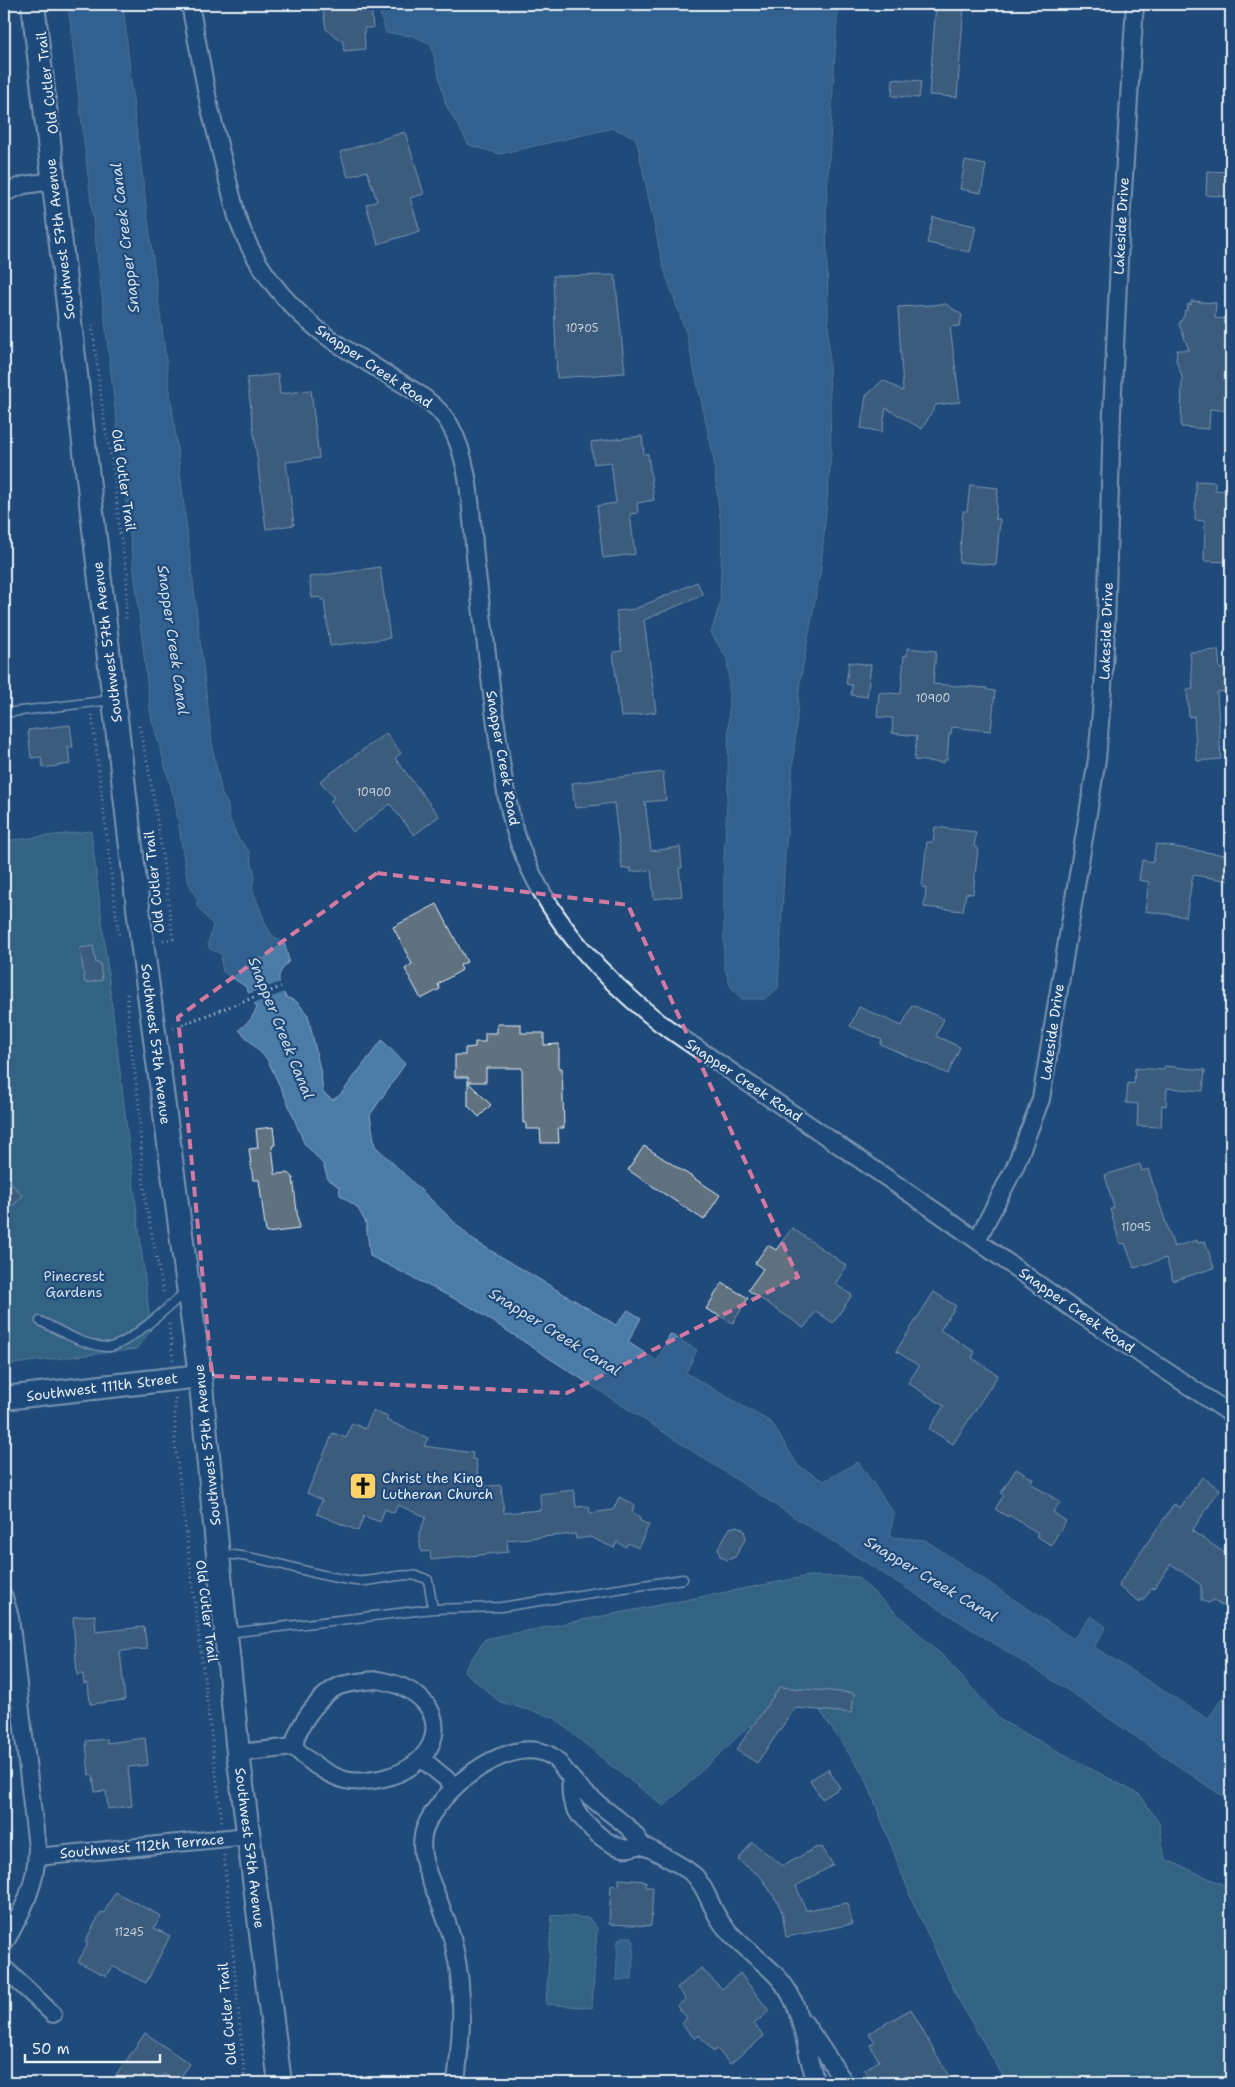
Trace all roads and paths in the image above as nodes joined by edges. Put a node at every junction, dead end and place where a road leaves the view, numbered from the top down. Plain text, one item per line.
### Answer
1 (33, 4) edge
2 (190, 4) edge
3 (1136, 4) edge
4 (54, 181) junction
5 (4, 182) edge
6 (24, 185) junction
7 (4, 193) edge
8 (90, 318) dead end
9 (126, 622) dead end
10 (114, 700) junction
11 (91, 711) dead end
12 (4, 713) edge
13 (136, 717) dead end
14 (158, 940) dead end
15 (120, 945) dead end
16 (126, 985) dead end
17 (281, 986) dead end
18 (154, 1036) junction
19 (977, 1240) junction
20 (189, 1289) junction
21 (164, 1294) dead end
22 (168, 1316) dead end
23 (40, 1321) dead end
24 (172, 1347) dead end
25 (200, 1376) junction
26 (4, 1398) edge
27 (176, 1401) dead end
28 (1231, 1414) edge
29 (218, 1553) junction
30 (683, 1579) dead end
31 (4, 1597) edge
32 (434, 1609) junction
33 (226, 1633) junction
34 (294, 1747) junction
35 (238, 1753) junction
36 (422, 1759) junction
37 (570, 1778) junction
38 (455, 1786) junction
39 (222, 1823) dead end
40 (248, 1836) junction
41 (642, 1846) junction
42 (224, 1853) dead end
43 (37, 1857) junction
44 (4, 1944) edge
45 (4, 1968) edge
46 (53, 2014) dead end
47 (800, 2016) junction
48 (245, 2083) edge
49 (280, 2083) edge
50 (456, 2083) edge
51 (817, 2083) edge
52 (845, 2083) edge

1 - 4 main road, Southwest 57th Avenue
2 - 19 street, Snapper Creek Road
3 - 19 street, Lakeside Drive
4 - 6 street
4 - 10 main road, Southwest 57th Avenue
5 - 6 street
6 - 7 street
8 - 9 path, Old Cutler Trail
10 - 12 lane
10 - 18 main road, Southwest 57th Avenue
11 - 15 path
13 - 14 path, Old Cutler Trail
16 - 21 path
17 - 18 path
18 - 20 main road, Southwest 57th Avenue
19 - 28 street, Snapper Creek Road
20 - 23 lane
20 - 25 main road, Southwest 57th Avenue
22 - 24 path
25 - 26 main road, Southwest 111th Street
25 - 29 main road, Southwest 57th Avenue
27 - 39 path, Old Cutler Trail
29 - 32 lane
29 - 33 main road, Southwest 57th Avenue
30 - 32 lane
31 - 43 street
32 - 33 lane
33 - 35 main road, Southwest 57th Avenue
34 - 35 street
34 - 36 street
34 - 36 street
35 - 40 main road, Southwest 57th Avenue
36 - 38 street
37 - 38 street
37 - 41 street
37 - 41 street
38 - 50 street
40 - 43 street, Southwest 112th Terrace
40 - 49 main road, Southwest 57th Avenue
41 - 47 street
42 - 48 path, Old Cutler Trail
43 - 44 street
45 - 46 street
47 - 51 street
47 - 52 street

